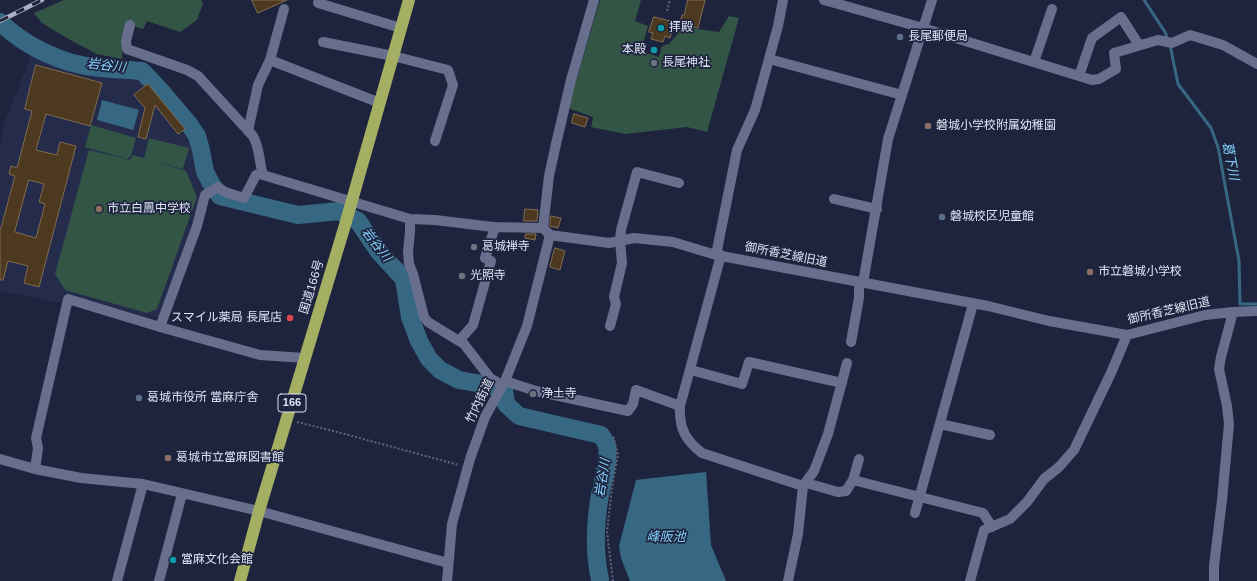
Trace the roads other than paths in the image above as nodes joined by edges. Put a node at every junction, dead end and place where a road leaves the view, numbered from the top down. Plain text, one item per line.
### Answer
1 (409, 0) edge
2 (594, 0) edge
3 (783, 0) edge
4 (824, 0) edge
5 (932, 0) edge
6 (318, 3) dead end
7 (284, 9) dead end
8 (1052, 9) dead end
9 (130, 25) dead end
10 (401, 28) junction
11 (923, 28) junction
12 (323, 42) dead end
13 (1139, 45) junction
14 (393, 56) junction
15 (769, 59) junction
16 (270, 60) junction
17 (1034, 62) junction
18 (1257, 64) edge
19 (1080, 76) junction
20 (902, 95) junction
21 (380, 103) junction
22 (248, 131) junction
23 (435, 141) dead end
24 (262, 173) junction
25 (679, 183) dead end
26 (834, 198) dead end
27 (352, 201) junction
28 (876, 209) junction
29 (410, 220) junction
30 (496, 227) junction
31 (547, 232) junction
32 (620, 241) junction
33 (719, 255) junction
34 (861, 282) junction
35 (973, 304) junction
36 (1257, 311) edge
37 (1233, 312) junction
38 (610, 326) dead end
39 (160, 327) junction
40 (1127, 335) junction
41 (459, 341) junction
42 (851, 342) dead end
43 (305, 358) junction
44 (847, 363) dead end
45 (691, 370) junction
46 (842, 383) junction
47 (502, 386) junction
48 (680, 406) junction
49 (940, 424) junction
50 (990, 435) dead end
51 (0, 459) edge
52 (859, 459) dead end
53 (35, 469) junction
54 (853, 480) junction
55 (143, 484) junction
56 (804, 485) junction
57 (182, 494) junction
58 (920, 497) junction
59 (259, 512) junction
60 (916, 513) dead end
61 (992, 526) junction
62 (448, 563) junction
63 (117, 581) edge
64 (159, 581) edge
65 (240, 581) edge
66 (447, 581) edge
67 (788, 581) edge
68 (970, 581) edge
69 (1214, 581) edge

1 - 10 highway, 国道166号 / 166
2 - 31 street
3 - 15 street
4 - 11 street
5 - 11 street
6 - 10 street
7 - 16 street
8 - 17 street
9 - 22 street
10 - 14 highway, 国道166号 / 166
11 - 17 street
11 - 20 street
12 - 14 street
13 - 18 street
13 - 19 street
13 - 19 street
14 - 21 highway, 国道166号 / 166
14 - 23 street
15 - 20 street
15 - 33 street
16 - 21 street
16 - 22 street
17 - 19 street
20 - 28 street
21 - 27 highway, 国道166号 / 166
22 - 24 street
24 - 27 street, 御所香芝線旧道
24 - 39 street
25 - 32 street
26 - 28 street
27 - 29 street, 御所香芝線旧道
27 - 43 highway, 国道166号 / 166
28 - 34 street
29 - 30 street, 御所香芝線旧道
29 - 41 street
30 - 31 street, 御所香芝線旧道
30 - 41 street
31 - 32 street, 御所香芝線旧道
31 - 47 street, 竹内街道
32 - 33 street, 御所香芝線旧道
32 - 38 street
33 - 34 street, 御所香芝線旧道
33 - 45 street
34 - 35 street, 御所香芝線旧道
34 - 42 street
35 - 40 street, 御所香芝線旧道
35 - 49 street
36 - 37 street, 御所香芝線旧道
37 - 40 street, 御所香芝線旧道
37 - 69 street
39 - 43 street
39 - 53 street
40 - 61 street
41 - 47 street
43 - 59 highway, 国道166号 / 166
44 - 46 street
45 - 46 street
45 - 48 street
46 - 56 street
47 - 48 street
47 - 62 street, 竹内街道
48 - 56 street
49 - 50 street
49 - 58 street
51 - 53 street
52 - 54 street
53 - 55 street
54 - 56 street
54 - 58 street
55 - 57 street
55 - 63 street
56 - 67 street
57 - 59 street
57 - 64 street
58 - 60 street
58 - 61 street
59 - 62 street
59 - 65 highway, 国道166号 / 166
61 - 68 street
62 - 66 street, 竹内街道

